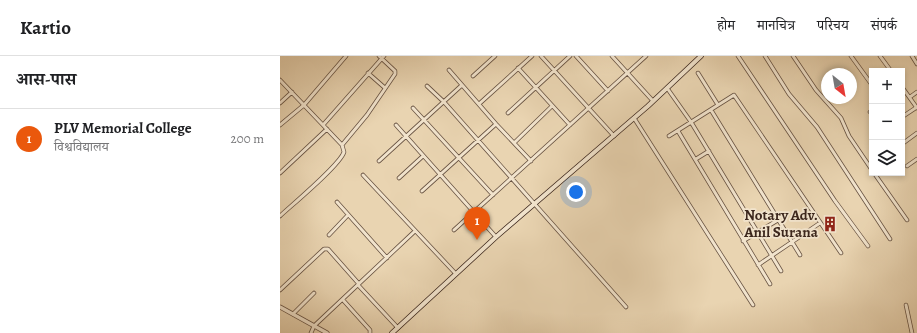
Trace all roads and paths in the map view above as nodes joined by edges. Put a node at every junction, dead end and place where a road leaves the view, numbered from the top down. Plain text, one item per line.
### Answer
1 (346, 56) edge
2 (495, 56) edge
3 (532, 56) edge
4 (541, 56) edge
5 (570, 56) edge
6 (576, 56) edge
7 (612, 56) edge
8 (646, 56) edge
9 (701, 56) edge
10 (738, 56) edge
11 (765, 56) edge
12 (793, 56) edge
13 (851, 56) edge
14 (880, 56) edge
15 (912, 56) edge
16 (382, 57) edge
17 (917, 64) edge
18 (518, 68) junction
19 (889, 68) edge
20 (449, 70) dead end
21 (554, 70) junction
22 (698, 72) dead end
23 (368, 73) junction
24 (627, 73) junction
25 (473, 76) dead end
26 (280, 80) edge
27 (869, 81) edge
28 (462, 85) junction
29 (427, 86) dead end
30 (385, 88) junction
31 (535, 88) junction
32 (667, 88) junction
33 (608, 91) junction
34 (905, 91) edge
35 (292, 92) junction
36 (917, 92) edge
37 (910, 97) junction
38 (653, 101) junction
39 (444, 102) junction
40 (280, 103) edge
41 (479, 104) junction
42 (304, 105) junction
43 (718, 105) junction
44 (552, 106) junction
45 (413, 108) dead end
46 (590, 108) junction
47 (917, 108) edge
48 (711, 110) junction
49 (508, 113) dead end
50 (905, 115) edge
51 (634, 118) junction
52 (424, 120) junction
53 (692, 122) junction
54 (496, 124) junction
55 (322, 125) junction
56 (396, 125) dead end
57 (280, 126) edge
58 (570, 126) junction
59 (327, 129) junction
60 (678, 131) junction
61 (917, 133) edge
62 (614, 136) junction
63 (669, 136) dead end
64 (406, 137) junction
65 (478, 141) junction
66 (905, 142) edge
67 (514, 143) junction
68 (342, 145) junction
69 (709, 151) junction
70 (423, 156) junction
71 (458, 157) junction
72 (696, 159) junction
73 (917, 160) edge
74 (531, 161) junction
75 (379, 162) dead end
76 (869, 166) edge
77 (907, 166) dead end
78 (280, 173) edge
79 (440, 174) junction
80 (363, 175) dead end
81 (876, 176) edge
82 (398, 178) dead end
83 (512, 178) junction
84 (422, 191) dead end
85 (493, 195) junction
86 (337, 202) dead end
87 (535, 204) junction
88 (474, 212) junction
89 (348, 215) junction
90 (280, 216) edge
91 (778, 220) junction
92 (907, 220) dead end
93 (820, 223) junction
94 (454, 230) dead end
95 (415, 231) junction
96 (757, 232) junction
97 (329, 235) dead end
98 (496, 237) junction
99 (890, 239) dead end
100 (743, 241) junction
101 (792, 242) junction
102 (868, 246) dead end
103 (841, 253) dead end
104 (800, 255) dead end
105 (772, 256) junction
106 (387, 258) junction
107 (758, 265) junction
108 (781, 271) dead end
109 (456, 274) junction
110 (770, 284) dead end
111 (358, 285) junction
112 (280, 290) edge
113 (314, 293) dead end
114 (343, 300) junction
115 (753, 305) dead end
116 (906, 305) dead end
117 (280, 307) edge
118 (626, 307) dead end
119 (293, 314) junction
120 (314, 326) junction
121 (398, 328) junction
122 (311, 333) edge
123 (327, 333) edge
124 (370, 333) edge
125 (392, 333) edge
126 (912, 333) edge

1 - 42 street
2 - 25 street
3 - 18 street
4 - 21 street
5 - 21 street
6 - 33 street
7 - 24 street
8 - 24 street
9 - 32 main road
10 - 102 street
11 - 99 street
12 - 76 street
13 - 27 street
14 - 19 street
15 - 17 street
16 - 23 street
16 - 30 street
18 - 31 street
18 - 41 street
20 - 28 street
21 - 31 street
21 - 46 street
22 - 43 street
23 - 30 street
23 - 55 street
24 - 33 street
24 - 38 street
26 - 35 street
28 - 39 street
28 - 41 street
29 - 39 street
30 - 68 street
31 - 44 street
31 - 49 street
32 - 38 main road
32 - 53 street
33 - 46 street
34 - 37 street
35 - 40 street
35 - 42 street
36 - 37 street
37 - 47 street
38 - 51 main road
39 - 52 street
39 - 65 street
41 - 54 street
42 - 55 street
42 - 57 street
43 - 48 street
43 - 93 street
44 - 58 street
44 - 67 street
45 - 52 street
46 - 58 street
46 - 62 street
47 - 50 street
48 - 53 street
48 - 91 street
51 - 62 main road
51 - 115 street
52 - 64 street
52 - 71 street
53 - 60 street
53 - 69 street
54 - 65 street
54 - 67 street
55 - 59 street
56 - 64 street
58 - 74 street
59 - 68 street
59 - 78 street
60 - 63 street
60 - 72 street
61 - 66 street
62 - 87 main road
64 - 70 street
64 - 75 street
65 - 71 street
65 - 83 street
67 - 74 street
68 - 90 street
69 - 72 street
69 - 96 street
70 - 79 street
70 - 82 street
71 - 79 street
71 - 85 street
72 - 100 street
73 - 77 street
74 - 83 street
79 - 84 street
79 - 88 street
80 - 95 street
81 - 92 street
83 - 85 street
83 - 87 street
85 - 88 street
86 - 89 street
87 - 98 main road
87 - 118 street
88 - 94 street
88 - 98 street
89 - 97 street
89 - 106 street
91 - 96 street
91 - 101 street
93 - 101 street
93 - 103 street
95 - 106 street
95 - 109 street
96 - 100 street
96 - 105 street
98 - 109 main road
100 - 107 street
101 - 104 street
101 - 105 street
105 - 107 street
105 - 108 street
106 - 111 street
107 - 110 street
109 - 121 main road
111 - 112 street
111 - 114 street
111 - 121 street
113 - 119 street
114 - 120 street
114 - 124 street
116 - 126 street
117 - 119 street
119 - 120 street
120 - 122 street
120 - 123 street
121 - 125 main road

